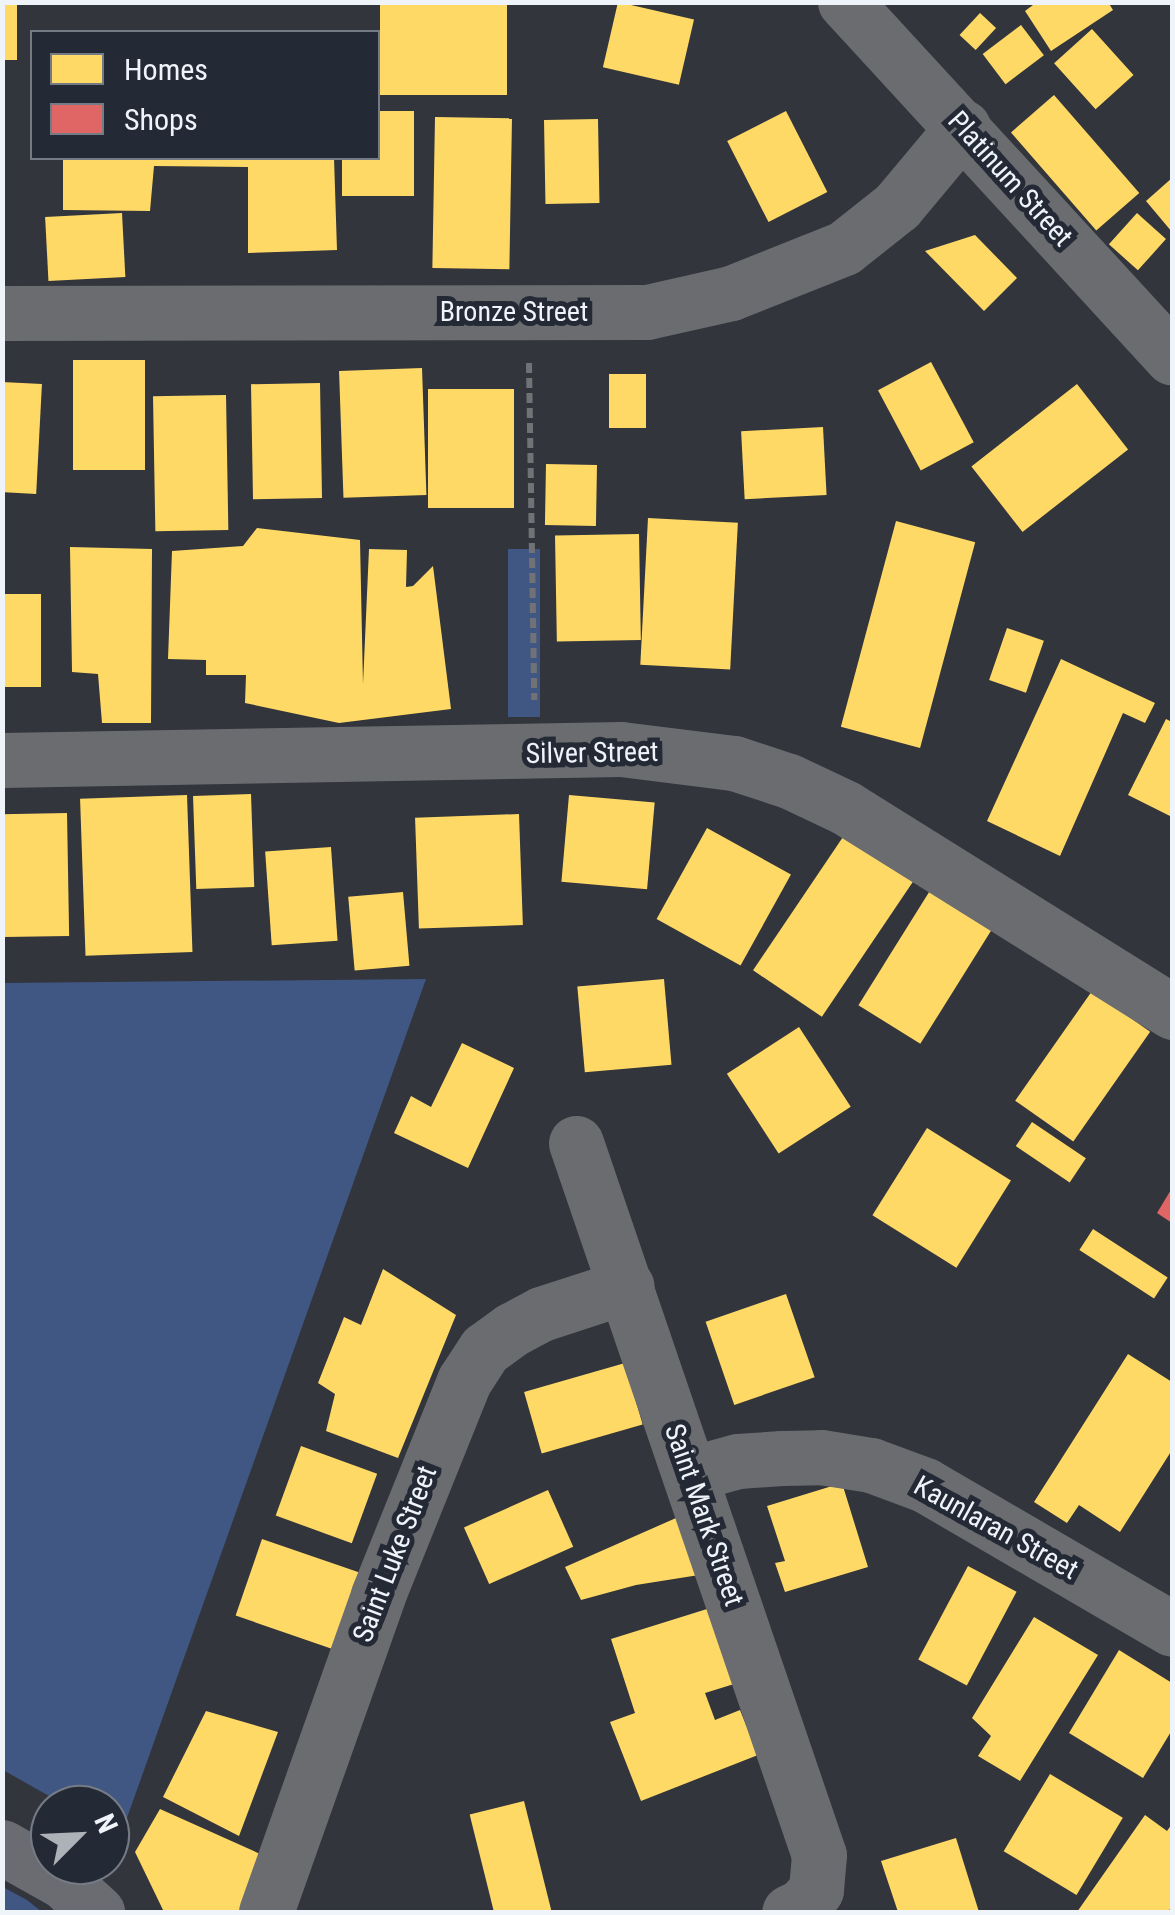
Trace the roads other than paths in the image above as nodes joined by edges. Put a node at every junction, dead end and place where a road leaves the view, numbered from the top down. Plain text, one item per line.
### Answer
1 (845, 2) edge
2 (963, 127) junction
3 (2, 313) edge
4 (1172, 358) edge
5 (2, 760) edge
6 (1172, 1012) edge
7 (576, 1144) dead end
8 (627, 1286) junction
9 (690, 1474) junction
10 (1172, 1629) edge
11 (2, 1847) edge
12 (802, 1901) edge
13 (97, 1912) edge
14 (266, 1912) edge

1 - 2 street, Platinum Street
2 - 3 street, Bronze Street
2 - 4 street, Platinum Street
5 - 6 street, Silver Street
7 - 8 street, Saint Mark Street
8 - 9 street, Saint Mark Street
8 - 14 street, Saint Luke Street
9 - 10 street, Kaunlaran Street
9 - 12 street, Saint Mark Street
11 - 13 main road

